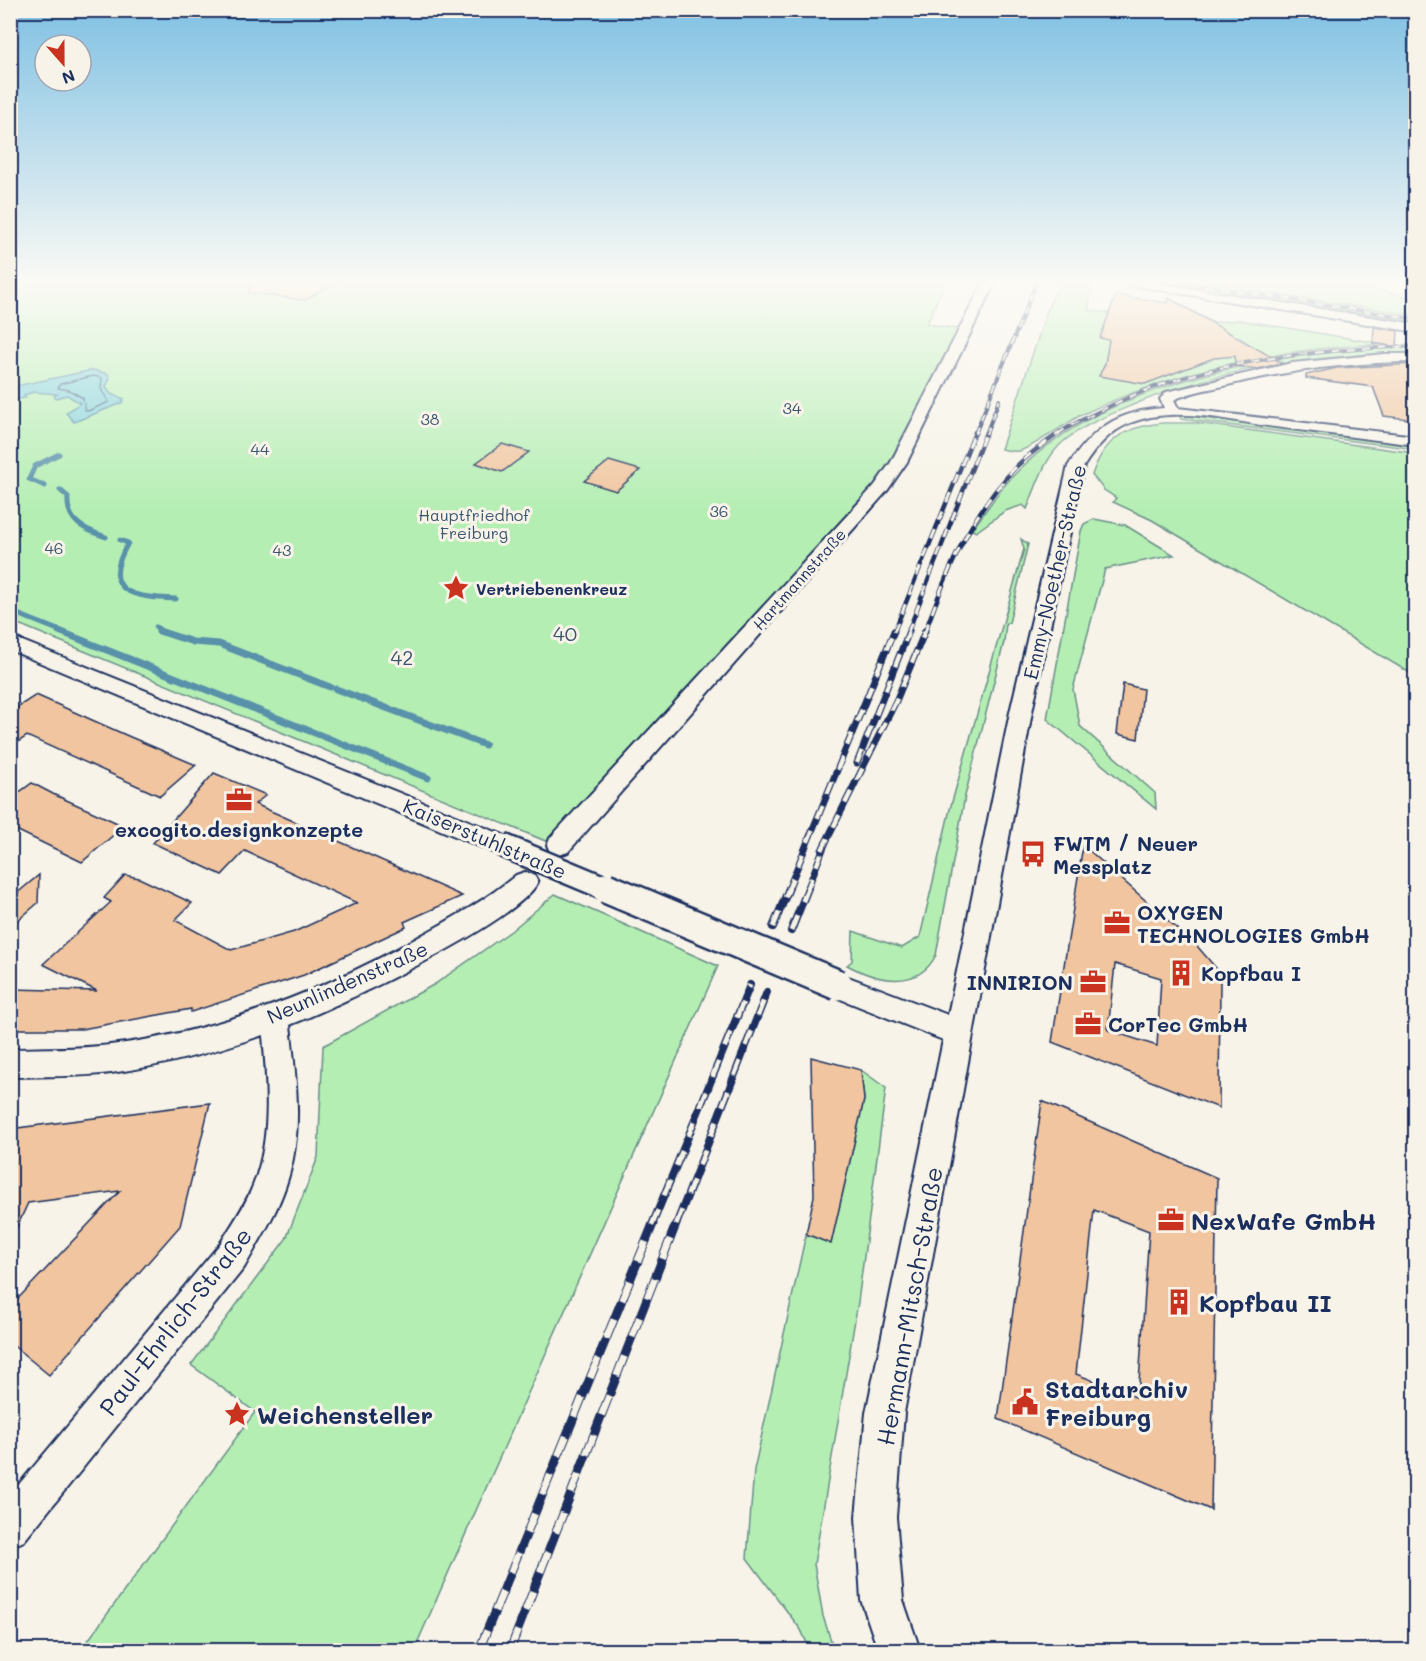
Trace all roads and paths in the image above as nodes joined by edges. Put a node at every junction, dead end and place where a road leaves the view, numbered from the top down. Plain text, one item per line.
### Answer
1 (951, 359) edge
2 (1400, 359) edge
3 (1173, 412) junction
4 (1416, 441) edge
5 (10, 642) edge
6 (560, 845) dead end
7 (525, 882) dead end
8 (275, 1017) junction
9 (960, 1033) junction
10 (10, 1063) edge
11 (10, 1527) edge
12 (899, 1650) edge

1 - 6 street, Hartmannstraße
2 - 3 street
3 - 4 street, Emmy-Noether-Straße
3 - 9 street, Emmy-Noether-Straße
5 - 9 street, Kaiserstuhlstraße, bridge
7 - 8 street, Neunlindenstraße
8 - 10 street, Neunlindenstraße
8 - 11 street, Paul-Ehrlich-Straße
9 - 12 street, Hermann-Mitsch-Straße

